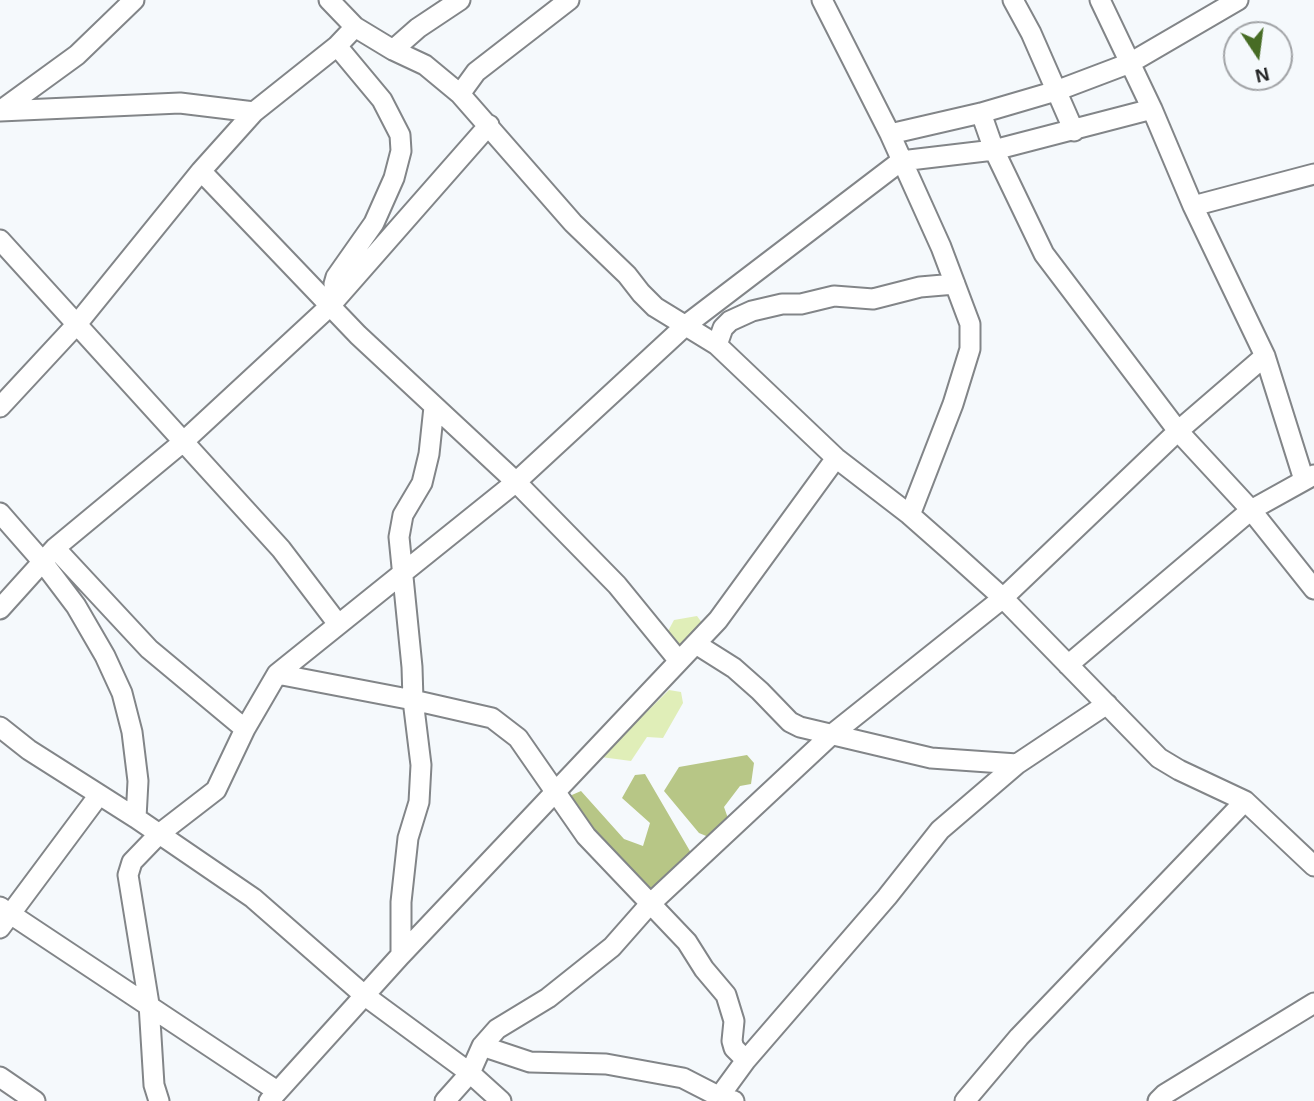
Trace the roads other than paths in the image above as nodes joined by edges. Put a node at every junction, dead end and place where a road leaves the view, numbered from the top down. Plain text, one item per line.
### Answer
1 (134, 0) edge
2 (329, 0) edge
3 (460, 0) edge
4 (569, 0) edge
5 (822, 0) edge
6 (1013, 0) edge
7 (1100, 0) edge
8 (1238, 0) edge
9 (355, 27) junction
10 (337, 47) junction
11 (393, 50) junction
12 (1130, 63) junction
13 (1056, 91) junction
14 (460, 94) junction
15 (1152, 109) junction
16 (0, 111) edge
17 (254, 112) junction
18 (981, 113) junction
19 (489, 125) junction
20 (1074, 131) junction
21 (890, 134) junction
22 (994, 150) junction
23 (901, 161) junction
24 (201, 171) junction
25 (1314, 174) edge
26 (1193, 206) junction
27 (0, 240) edge
28 (955, 284) junction
29 (334, 302) junction
30 (77, 324) junction
31 (686, 325) junction
32 (717, 345) junction
33 (1265, 356) junction
34 (7, 392) edge
35 (0, 407) edge
36 (434, 407) junction
37 (1178, 430) junction
38 (183, 442) junction
39 (836, 458) junction
40 (1309, 477) edge
41 (516, 482) junction
42 (1251, 510) junction
43 (0, 513) edge
44 (910, 515) junction
45 (48, 554) junction
46 (404, 572) junction
47 (1314, 589) edge
48 (1003, 598) junction
49 (0, 609) edge
50 (338, 624) junction
51 (696, 644) junction
52 (679, 661) junction
53 (1068, 665) junction
54 (277, 674) junction
55 (413, 700) junction
56 (1107, 704) junction
57 (0, 727) edge
58 (244, 729) junction
59 (830, 736) junction
60 (1017, 764) junction
61 (555, 792) junction
62 (99, 795) junction
63 (1245, 801) junction
64 (136, 818) junction
65 (159, 834) junction
66 (1314, 866) edge
67 (649, 905) junction
68 (4, 917) edge
69 (401, 955) junction
70 (365, 995) junction
71 (1314, 1003) edge
72 (149, 1004) junction
73 (482, 1046) junction
74 (746, 1060) junction
75 (470, 1073) junction
76 (0, 1077) edge
77 (273, 1096) edge
78 (723, 1099) edge
79 (32, 1100) edge
80 (159, 1101) edge
81 (445, 1101) edge
82 (501, 1101) edge
83 (965, 1101) edge
84 (1158, 1101) edge

1 - 16 street
2 - 9 street
3 - 11 street
4 - 14 street
5 - 21 street
6 - 13 street
7 - 12 street
8 - 12 street
9 - 10 street
9 - 11 street
10 - 17 street
10 - 29 street
11 - 14 street
12 - 13 street
12 - 15 street
13 - 18 street
13 - 20 street
14 - 19 street
15 - 20 street
15 - 26 street
16 - 17 street
17 - 24 street
18 - 21 street
18 - 22 street
19 - 29 street
19 - 31 street
20 - 22 street
21 - 23 street
22 - 23 street
22 - 37 street
23 - 28 street
23 - 31 street
24 - 29 street
24 - 30 street
25 - 26 street
26 - 33 street
27 - 30 street
28 - 32 street
28 - 44 street
29 - 36 street
29 - 38 street
30 - 34 street
30 - 38 street
31 - 32 street
31 - 41 street
32 - 39 street
33 - 37 street
33 - 40 street
34 - 35 street
36 - 41 street
36 - 46 street
37 - 42 street
37 - 48 street
38 - 45 street
38 - 50 street
39 - 44 street
39 - 51 street
40 - 42 street
41 - 46 street
41 - 52 street
42 - 47 street
42 - 53 street
43 - 45 street
44 - 48 street
45 - 49 street
45 - 58 street
45 - 64 street
46 - 50 street
46 - 55 street
48 - 53 street
48 - 59 street
50 - 54 street
51 - 52 street
51 - 59 street
52 - 61 street
53 - 56 street
54 - 55 street
54 - 58 street
55 - 61 street
55 - 69 street
56 - 60 street
56 - 63 street
57 - 62 street
58 - 65 street
59 - 60 street
59 - 67 street
60 - 74 street
61 - 67 street
61 - 69 street
62 - 64 street
62 - 68 street
63 - 66 street
63 - 83 street
64 - 65 street
65 - 70 street
65 - 72 street
67 - 73 street
67 - 74 street
68 - 72 street
69 - 70 street
70 - 75 street
70 - 77 street
71 - 84 street
72 - 77 street
72 - 80 street
73 - 75 street
73 - 78 street
74 - 78 street
75 - 81 street
75 - 82 street
76 - 79 street

